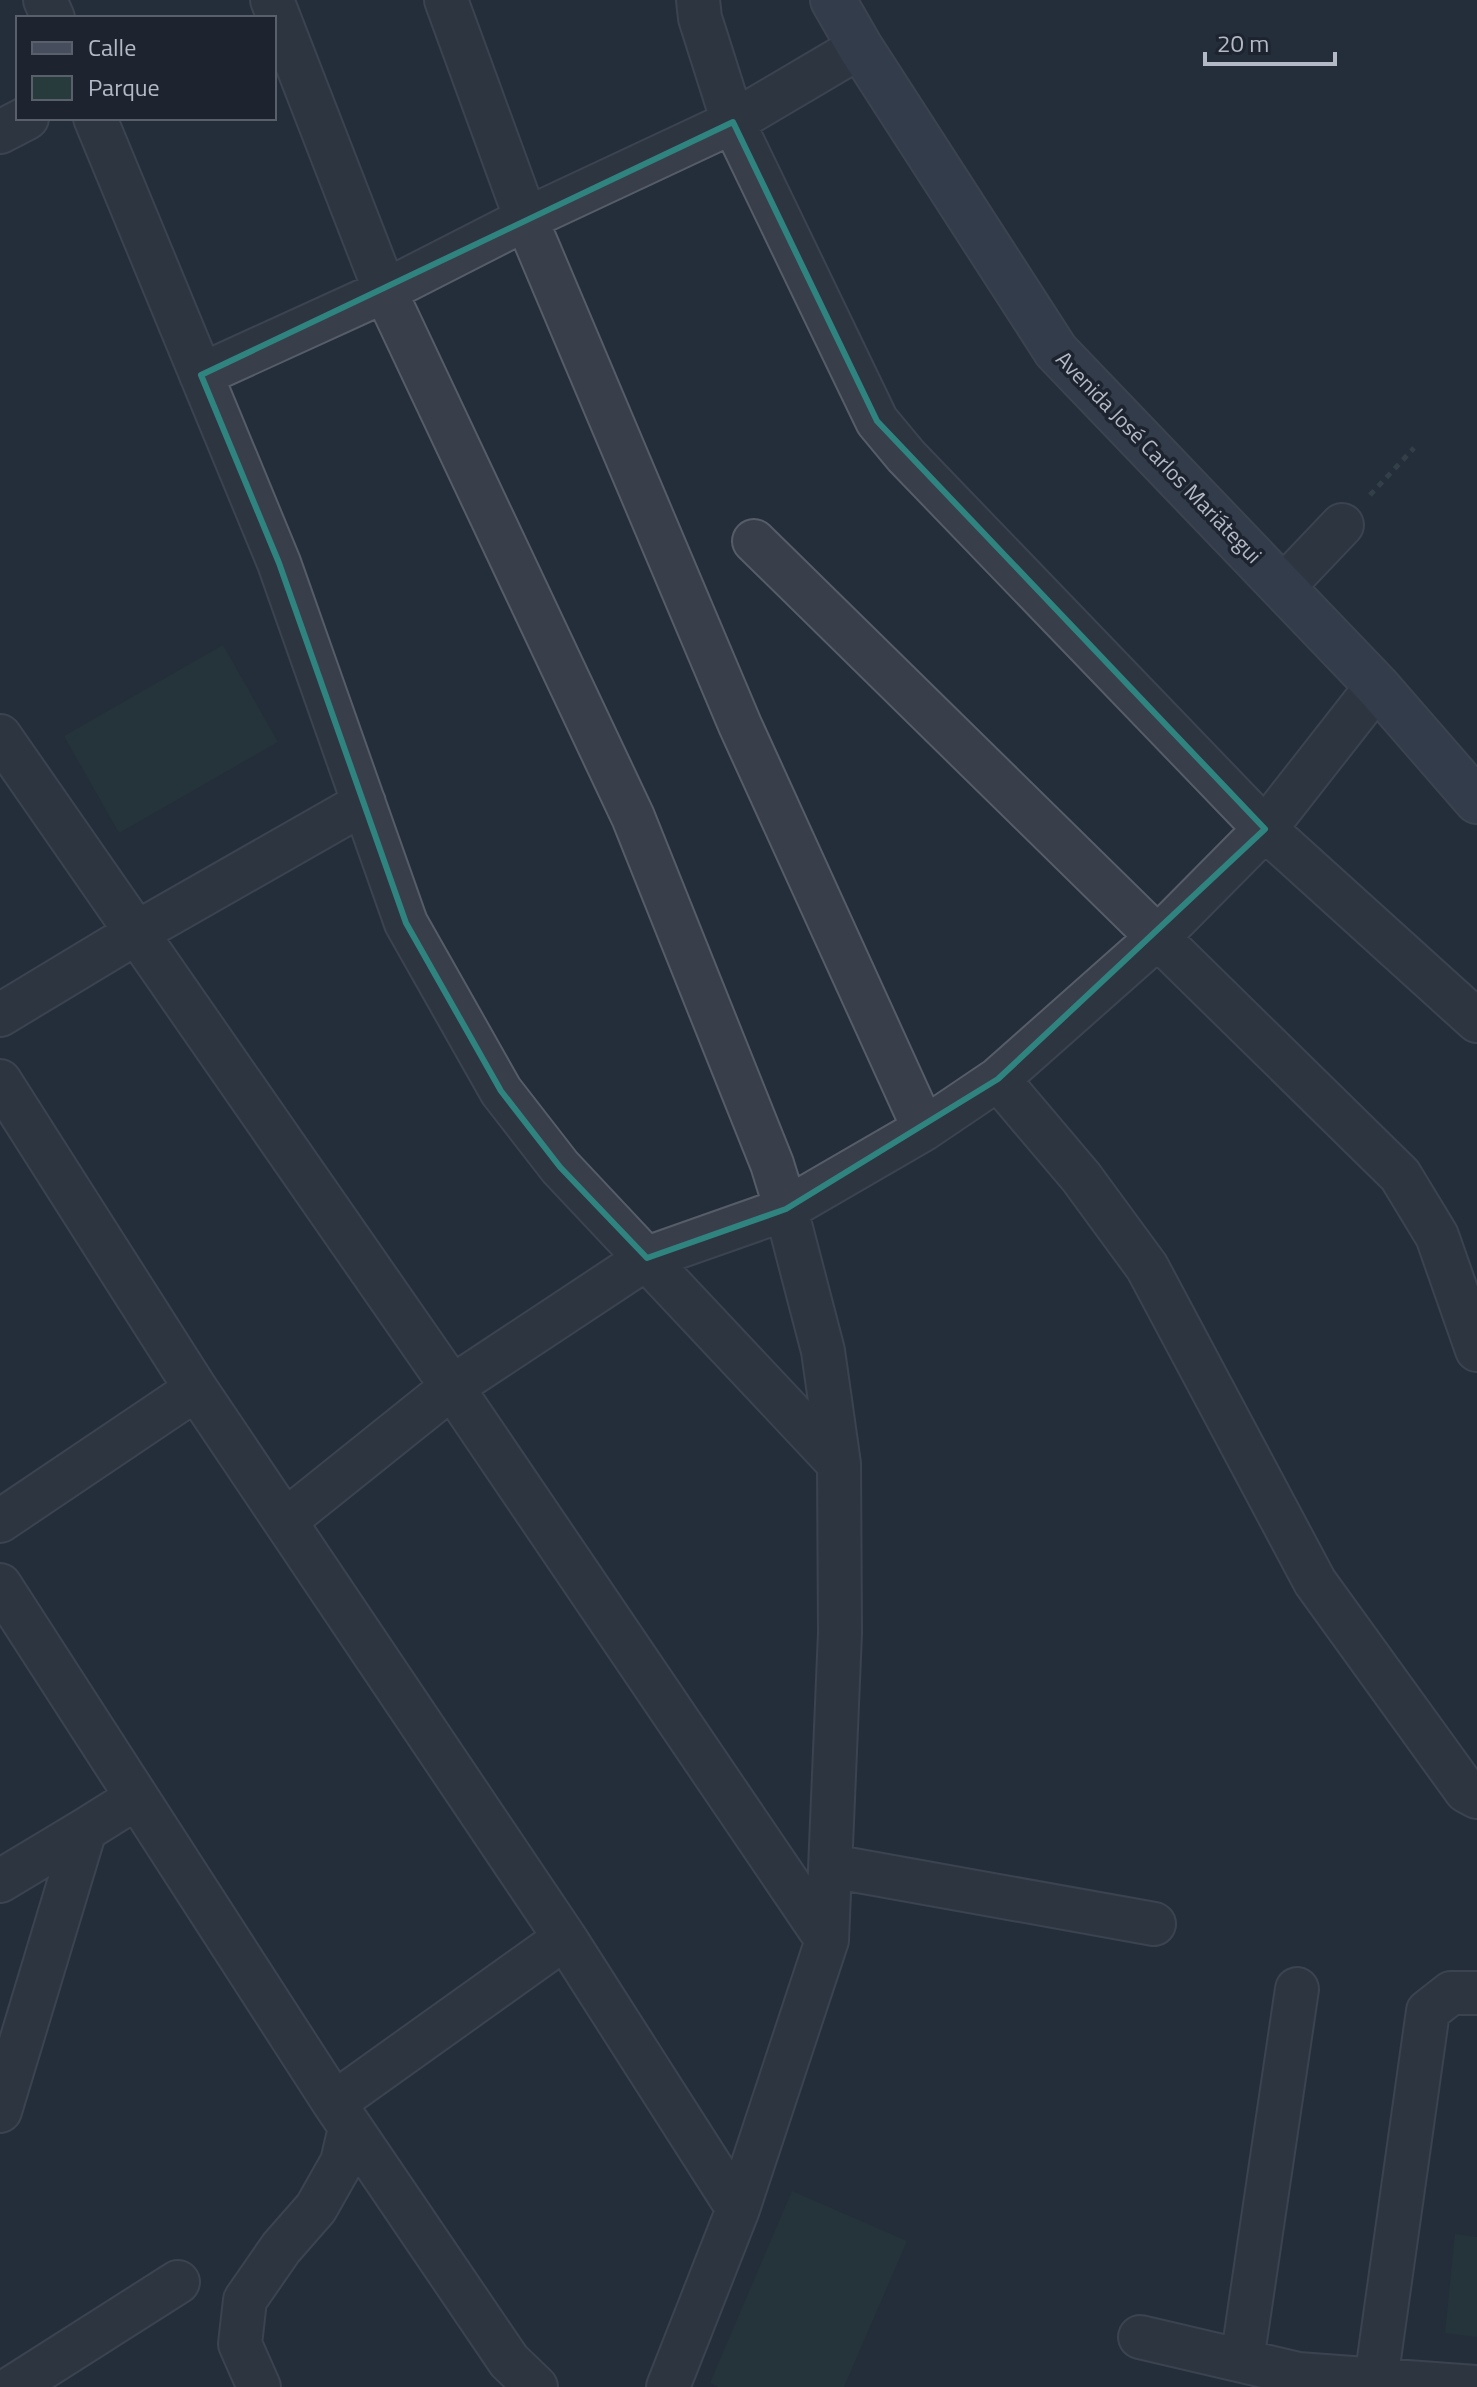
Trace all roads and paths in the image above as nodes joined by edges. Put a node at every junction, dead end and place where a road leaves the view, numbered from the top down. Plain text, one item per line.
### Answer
1 (272, 0) edge
2 (446, 0) edge
3 (698, 0) edge
4 (833, 0) edge
5 (860, 47) junction
6 (23, 120) edge
7 (96, 120) edge
8 (733, 122) junction
9 (0, 132) edge
10 (526, 219) junction
11 (385, 291) junction
12 (201, 375) junction
13 (1414, 448) dead end
14 (1342, 525) joint
15 (754, 541) dead end
16 (1283, 587) junction
17 (1377, 686) junction
18 (0, 736) edge
19 (1477, 801) edge
20 (364, 803) junction
21 (1265, 829) junction
22 (136, 933) junction
23 (1157, 938) junction
24 (0, 1015) edge
25 (1477, 1021) edge
26 (998, 1079) junction
27 (0, 1081) edge
28 (924, 1129) junction
29 (786, 1209) junction
30 (647, 1258) junction
31 (1477, 1350) edge
32 (452, 1387) junction
33 (196, 1389) junction
34 (839, 1464) junction
35 (0, 1521) edge
36 (285, 1521) junction
37 (0, 1585) edge
38 (1477, 1797) edge
39 (136, 1798) junction
40 (85, 1830) junction
41 (831, 1866) junction
42 (0, 1881) edge
43 (1154, 1924) dead end
44 (565, 1938) junction
45 (827, 1940) junction
46 (1297, 1989) dead end
47 (1477, 1993) edge
48 (0, 2111) edge
49 (342, 2116) junction
50 (738, 2209) junction
51 (178, 2282) dead end
52 (1140, 2337) dead end
53 (1242, 2361) junction
54 (1376, 2380) junction
55 (13, 2387) edge
56 (259, 2387) edge
57 (536, 2387) edge
58 (668, 2387) edge
59 (1477, 2387) edge

1 - 11 street
2 - 10 street
3 - 8 street
4 - 5 street, Avenida José Carlos Mariátegui
5 - 8 street
5 - 16 street, Avenida José Carlos Mariátegui
6 - 9 street
7 - 12 street
8 - 10 street
8 - 21 street
10 - 11 street
10 - 28 street
11 - 12 street
11 - 29 street
12 - 20 street
13 - 14 path
14 - 16 street
15 - 23 street
16 - 17 street, Avenida José Carlos Mariátegui
17 - 19 street, Avenida José Carlos Mariátegui
17 - 21 street
18 - 22 street
20 - 22 street
20 - 30 street
21 - 23 street
21 - 25 street
22 - 24 street
22 - 32 street
23 - 26 street
23 - 31 street
26 - 28 street
26 - 38 street
27 - 33 street
28 - 29 street
29 - 30 street
29 - 34 street
30 - 32 street
30 - 34 street
32 - 36 street
32 - 45 street
33 - 35 street
33 - 36 street
34 - 41 street
36 - 44 street
37 - 39 street
39 - 40 street
39 - 49 street
40 - 42 street
40 - 48 street
41 - 43 street
41 - 45 street
44 - 49 street
44 - 50 street
45 - 50 street
46 - 53 street
47 - 54 street
49 - 56 street
49 - 57 street
50 - 58 street
51 - 55 street
52 - 53 street
53 - 54 street
54 - 59 street

